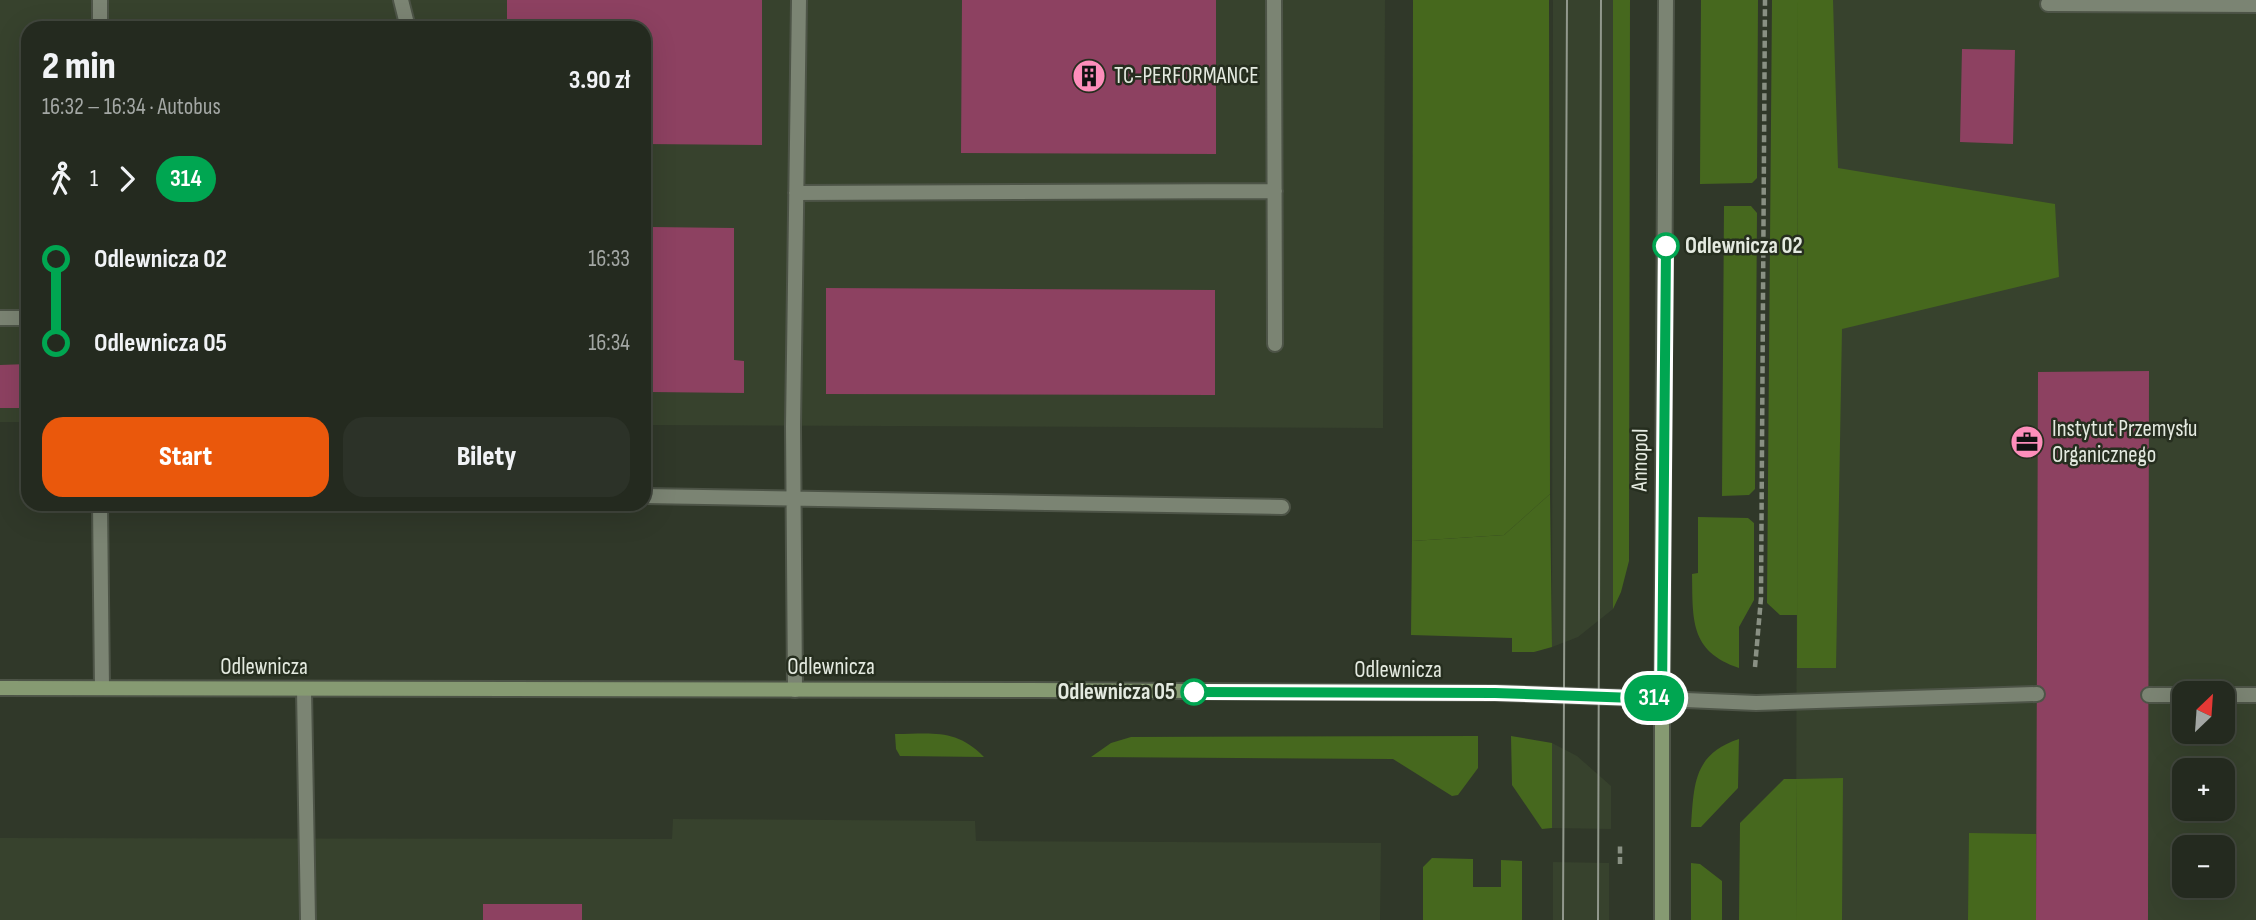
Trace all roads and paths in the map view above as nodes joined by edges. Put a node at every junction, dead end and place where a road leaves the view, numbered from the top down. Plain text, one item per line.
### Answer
1 (100, 0) edge
2 (401, 0) edge
3 (799, 0) edge
4 (1274, 0) edge
5 (1666, 0) edge
6 (1765, 0) edge
7 (2048, 4) dead end
8 (2256, 5) edge
9 (100, 21) edge
10 (406, 21) edge
11 (1275, 191) junction
12 (796, 193) junction
13 (0, 318) edge
14 (21, 318) edge
15 (1275, 344) dead end
16 (651, 496) edge
17 (794, 499) junction
18 (1282, 507) dead end
19 (100, 511) edge
20 (1755, 668) dead end
21 (0, 688) edge
22 (102, 688) junction
23 (304, 690) junction
24 (794, 690) junction
25 (2037, 694) dead end
26 (2149, 695) dead end
27 (2172, 695) edge
28 (2235, 695) edge
29 (2256, 695) edge
30 (1662, 699) junction
31 (1620, 845) dead end
32 (1620, 864) dead end
33 (308, 920) edge
34 (1662, 920) edge

1 - 9 street
2 - 10 street
3 - 12 street
4 - 11 street
5 - 30 street, Annopol
6 - 20 path
7 - 8 street
11 - 12 street
11 - 15 street
12 - 17 street
13 - 14 street
16 - 17 street
17 - 18 street
17 - 24 street
19 - 22 street
21 - 22 street, Odlewnicza
22 - 23 street, Odlewnicza
23 - 24 street, Odlewnicza
23 - 33 street
24 - 30 street, Odlewnicza
25 - 30 street
26 - 27 street
28 - 29 street
30 - 34 street, Annopol
31 - 32 path

